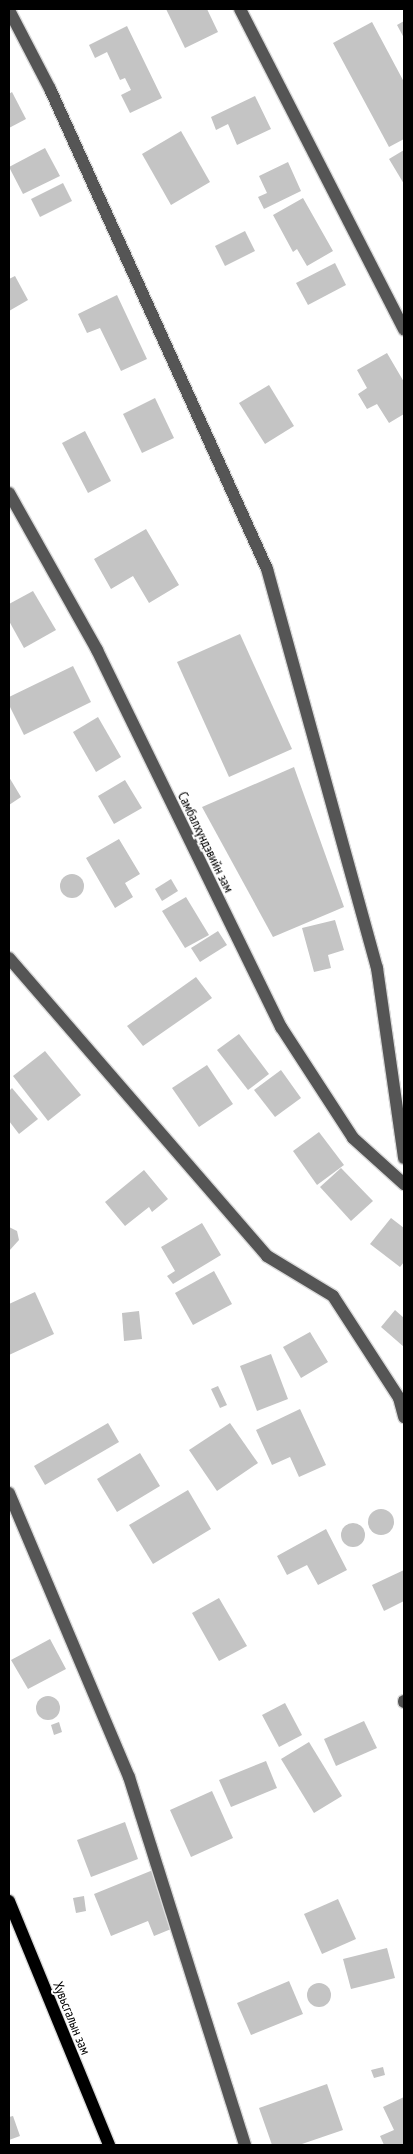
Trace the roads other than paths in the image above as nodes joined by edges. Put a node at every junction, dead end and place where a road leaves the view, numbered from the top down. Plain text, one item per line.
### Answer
1 (240, 9) edge
2 (9, 10) edge
3 (404, 329) edge
4 (9, 493) edge
5 (9, 958) edge
6 (404, 1158) edge
7 (404, 1184) edge
8 (404, 1417) edge
9 (9, 1493) edge
10 (9, 1901) edge
11 (11, 1914) edge
12 (108, 2145) edge
13 (246, 2145) edge

1 - 3 street
2 - 6 street
4 - 7 street, Самбалхүндэвийн зам
5 - 8 street
9 - 13 street
10 - 11 main road, Хувьсгалын зам
11 - 12 main road, Хувьсгалын зам

